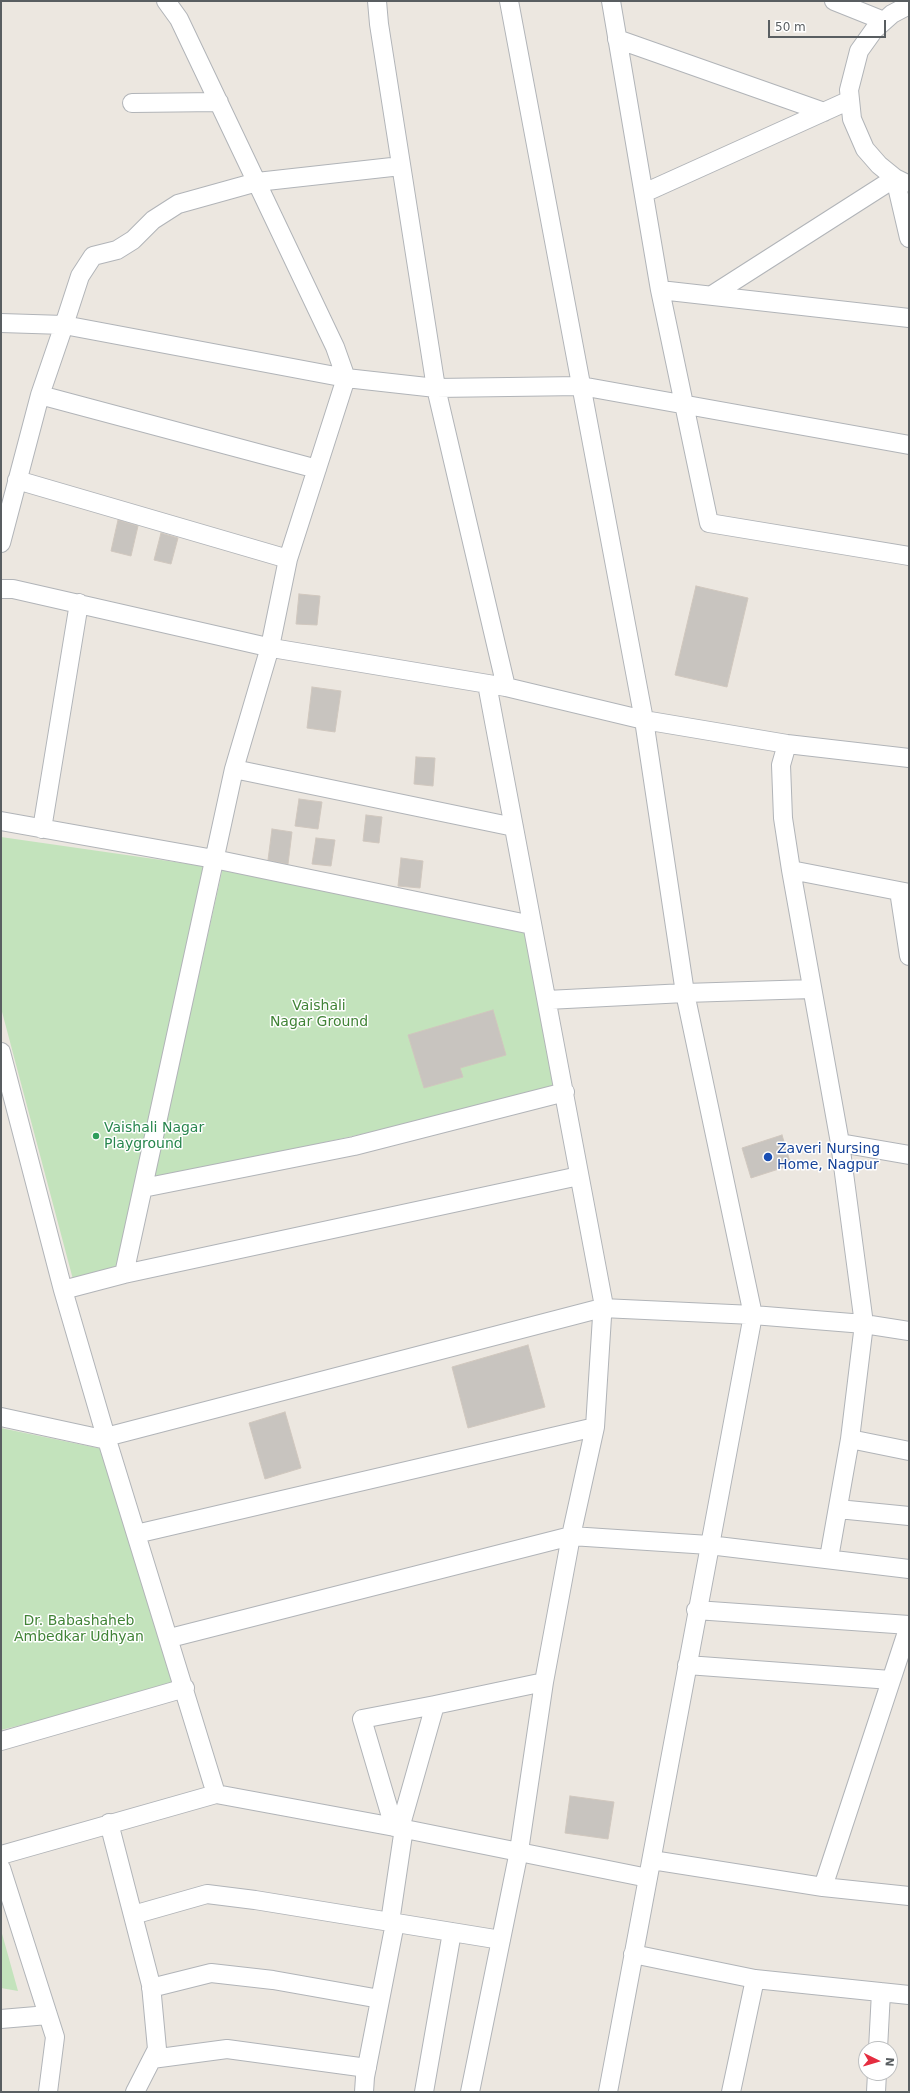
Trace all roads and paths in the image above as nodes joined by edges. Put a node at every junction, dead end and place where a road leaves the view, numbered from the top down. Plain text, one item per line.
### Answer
1 (166, 1) edge
2 (377, 1) edge
3 (509, 1) edge
4 (610, 1) edge
5 (834, 1) edge
6 (909, 5) edge
7 (879, 13) edge
8 (617, 39) junction
9 (850, 100) junction
10 (219, 102) junction
11 (132, 103) dead end
12 (824, 112) junction
13 (401, 166) junction
14 (257, 182) junction
15 (902, 182) edge
16 (644, 193) junction
17 (909, 238) edge
18 (660, 290) junction
19 (712, 296) junction
20 (909, 318) edge
21 (1, 323) edge
22 (64, 325) junction
23 (346, 378) junction
24 (581, 386) junction
25 (436, 388) junction
26 (40, 395) junction
27 (685, 405) junction
28 (909, 445) edge
29 (317, 469) junction
30 (17, 480) junction
31 (1, 543) edge
32 (909, 556) edge
33 (288, 559) junction
34 (1, 589) edge
35 (79, 604) junction
36 (270, 646) junction
37 (487, 684) junction
38 (506, 687) junction
39 (644, 720) junction
40 (786, 744) junction
41 (909, 758) edge
42 (234, 769) junction
43 (1, 821) edge
44 (514, 827) junction
45 (42, 829) junction
46 (214, 859) junction
47 (791, 870) junction
48 (904, 892) edge
49 (532, 925) junction
50 (909, 956) edge
51 (812, 989) junction
52 (685, 993) junction
53 (547, 1000) junction
54 (1, 1052) edge
55 (565, 1092) junction
56 (840, 1143) junction
57 (909, 1155) edge
58 (579, 1176) junction
59 (142, 1188) junction
60 (124, 1274) junction
61 (63, 1290) junction
62 (602, 1308) junction
63 (752, 1315) junction
64 (864, 1324) junction
65 (909, 1331) edge
66 (1, 1418) edge
67 (595, 1428) junction
68 (107, 1438) junction
69 (850, 1439) junction
70 (909, 1451) edge
71 (838, 1509) junction
72 (909, 1516) edge
73 (136, 1534) junction
74 (571, 1536) junction
75 (708, 1545) junction
76 (829, 1558) junction
77 (909, 1569) edge
78 (696, 1610) junction
79 (909, 1626) edge
80 (170, 1638) junction
81 (687, 1665) junction
82 (891, 1680) junction
83 (544, 1682) junction
84 (184, 1688) junction
85 (435, 1705) junction
86 (1, 1741) edge
87 (216, 1794) junction
88 (109, 1823) junction
89 (400, 1828) junction
90 (519, 1851) junction
91 (1, 1855) edge
92 (652, 1860) junction
93 (1, 1868) edge
94 (648, 1878) junction
95 (823, 1887) junction
96 (909, 1896) edge
97 (133, 1915) junction
98 (392, 1922) junction
99 (452, 1932) junction
100 (501, 1940) junction
101 (632, 1954) junction
102 (755, 1979) junction
103 (151, 1988) junction
104 (882, 1992) junction
105 (909, 1995) edge
106 (380, 1999) junction
107 (48, 2015) junction
108 (1, 2020) edge
109 (879, 2041) edge
110 (152, 2059) junction
111 (367, 2068) junction
112 (877, 2081) edge
113 (48, 2092) edge
114 (135, 2092) edge
115 (364, 2092) edge
116 (424, 2092) edge
117 (470, 2092) edge
118 (608, 2092) edge
119 (731, 2092) edge
120 (876, 2092) edge

1 - 10 street
2 - 13 street
3 - 24 street
4 - 8 street
5 - 7 street
6 - 7 street
7 - 9 street
8 - 12 street
8 - 16 street
9 - 12 street
9 - 15 street
10 - 11 street
10 - 14 street
12 - 16 street
13 - 14 street
13 - 25 street
14 - 22 street
14 - 23 street
15 - 17 street
15 - 19 street
16 - 18 street
18 - 19 street
18 - 27 street
19 - 20 street
21 - 22 street
22 - 23 street
22 - 26 street
23 - 25 street
23 - 29 street
24 - 25 street
24 - 27 street
24 - 39 street
25 - 38 street
26 - 29 street
26 - 30 street
27 - 28 street
27 - 32 street
29 - 33 street
30 - 31 street
30 - 33 street
33 - 36 street
34 - 35 street
35 - 36 street
35 - 45 street
36 - 37 street
36 - 42 street
37 - 38 street
37 - 44 street
38 - 39 street
39 - 40 street
39 - 52 street
40 - 41 street
40 - 47 street
42 - 44 street
42 - 46 street
43 - 45 street
44 - 49 street
45 - 46 street
46 - 49 street
46 - 59 street
47 - 48 street
47 - 51 street
48 - 50 street
49 - 53 street
51 - 52 street
51 - 56 street
52 - 53 street
52 - 63 street
53 - 55 street
54 - 61 street
55 - 58 street
55 - 59 street
56 - 57 street
56 - 64 street
58 - 60 street
58 - 62 street
59 - 60 street
60 - 61 street
61 - 68 street
62 - 63 street
62 - 67 street
62 - 68 street
63 - 64 street
63 - 75 street
64 - 65 street
64 - 69 street
66 - 68 street
67 - 73 street
67 - 74 street
68 - 73 street
69 - 70 street
69 - 71 street
71 - 72 street
71 - 76 street
73 - 80 street
74 - 75 street
74 - 80 street
74 - 83 street
75 - 76 street
75 - 78 street
76 - 77 street
78 - 79 street
78 - 81 street
79 - 82 street
80 - 84 street
81 - 82 street
81 - 92 street
82 - 95 street
83 - 85 street
83 - 90 street
84 - 86 street
84 - 87 street
85 - 89 street
85 - 89 street
87 - 88 street
87 - 89 street
88 - 91 street
88 - 97 street
89 - 90 street
89 - 98 street
90 - 94 street
90 - 100 street
92 - 94 street
92 - 95 street
93 - 107 street
94 - 101 street
95 - 96 street
97 - 98 street
97 - 103 street
98 - 99 street
98 - 106 street
99 - 100 street
99 - 116 street
100 - 117 street
101 - 102 street
101 - 118 street
102 - 104 street
102 - 119 street
103 - 106 street
103 - 110 street
104 - 105 street
104 - 109 street
106 - 111 street
107 - 108 street
107 - 113 street
110 - 111 street
110 - 114 street
111 - 115 street
112 - 120 street

